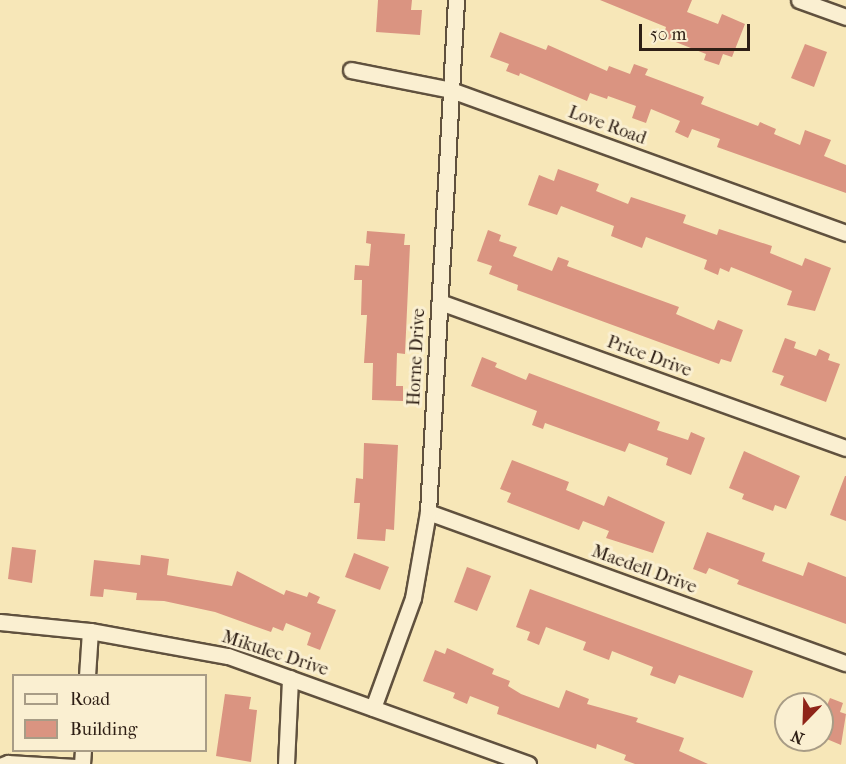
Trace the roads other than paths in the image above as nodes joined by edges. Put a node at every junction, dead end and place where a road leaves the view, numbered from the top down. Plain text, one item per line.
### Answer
1 (456, 0) edge
2 (799, 0) edge
3 (846, 17) edge
4 (351, 69) dead end
5 (451, 90) junction
6 (846, 233) edge
7 (440, 302) junction
8 (846, 448) edge
9 (428, 512) junction
10 (0, 622) edge
11 (90, 631) junction
12 (846, 663) edge
13 (87, 674) edge
14 (290, 678) junction
15 (374, 708) junction
16 (489, 757) edge
17 (29, 762) edge
18 (0, 763) edge
19 (76, 764) edge
20 (286, 764) edge
21 (528, 764) edge

1 - 5 street, Horne Drive
2 - 3 street
4 - 5 street, Love Road
5 - 6 street, Love Road
5 - 7 street, Horne Drive
7 - 8 street, Price Drive
7 - 9 street, Horne Drive
9 - 12 street, Maedell Drive
9 - 15 street, Horne Drive
10 - 11 street, Mikulec Drive
11 - 13 street
11 - 14 street, Mikulec Drive
14 - 15 street, Mikulec Drive
14 - 20 street
15 - 16 street, Mikulec Drive
16 - 21 street, Mikulec Drive
17 - 18 lane
17 - 19 lane

